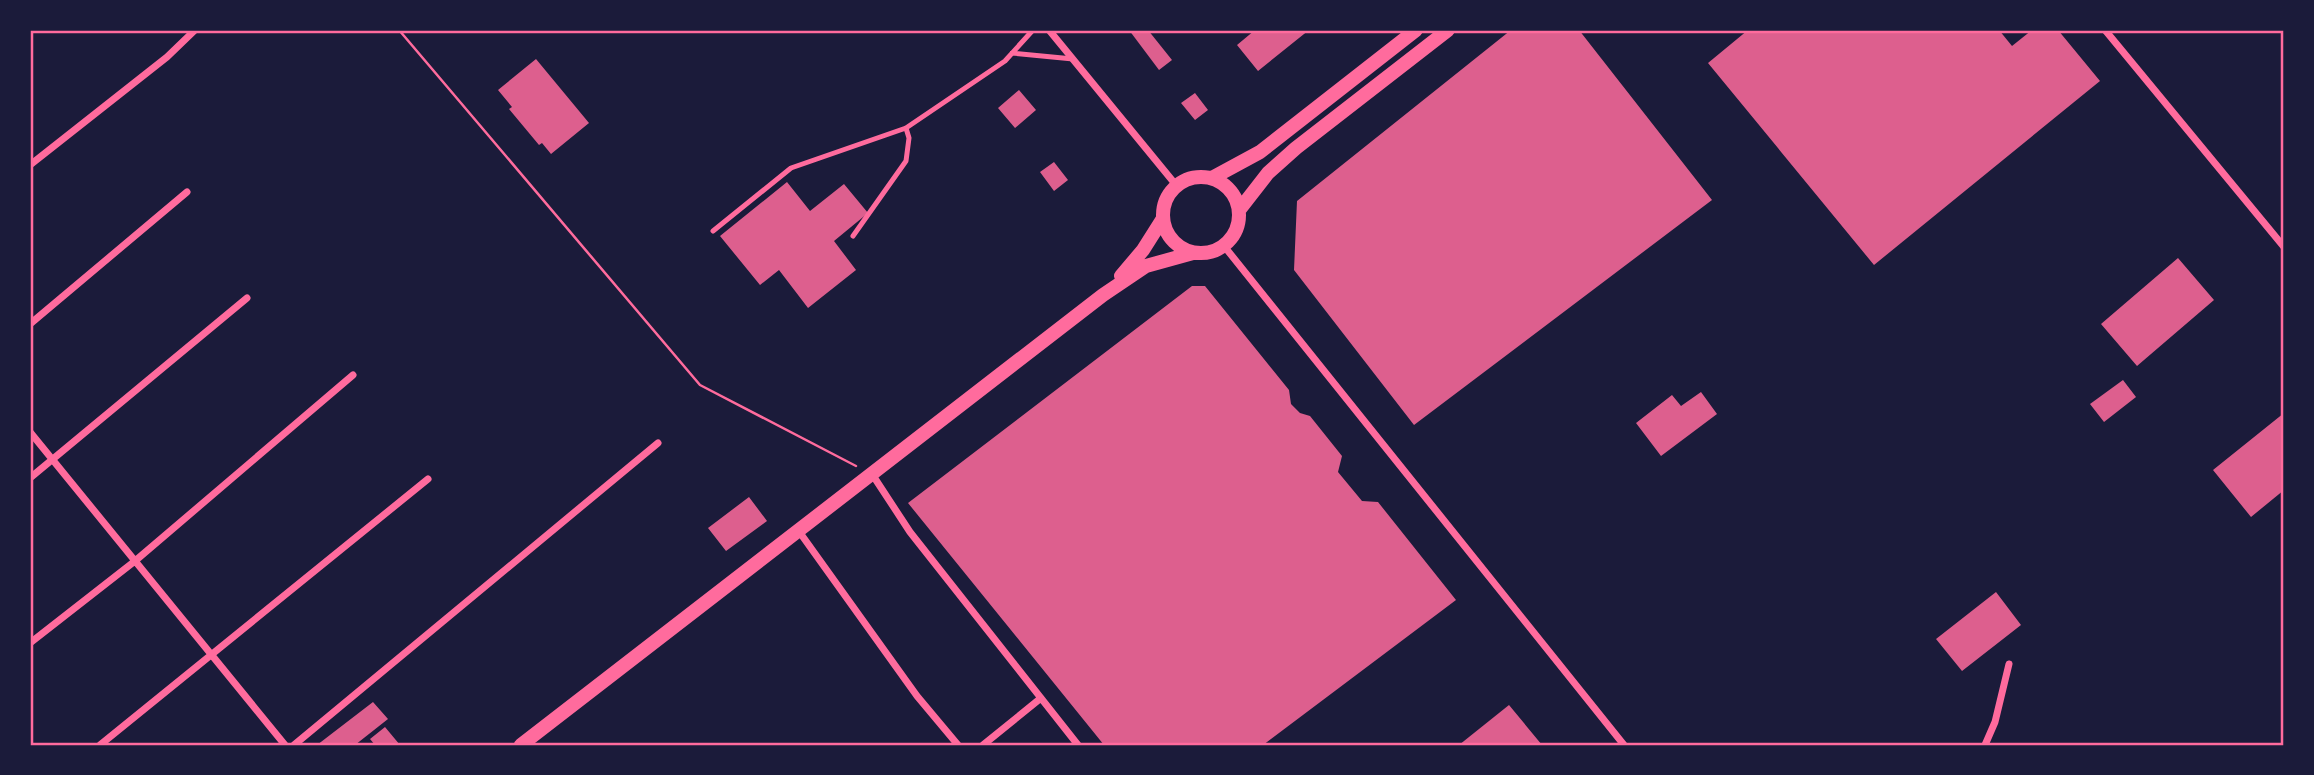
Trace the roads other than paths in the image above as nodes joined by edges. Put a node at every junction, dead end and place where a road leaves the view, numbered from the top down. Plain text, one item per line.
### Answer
1 (195, 30) edge
2 (1034, 30) edge
3 (1049, 30) edge
4 (1416, 30) edge
5 (1448, 30) edge
6 (2105, 30) edge
7 (1012, 53) junction
8 (1073, 59) junction
9 (906, 128) junction
10 (30, 165) edge
11 (1212, 178) junction
12 (1176, 185) junction
13 (187, 192) dead end
14 (1240, 209) junction
15 (1162, 220) junction
16 (713, 231) dead end
17 (853, 236) dead end
18 (1224, 246) junction
19 (2284, 247) edge
20 (1193, 253) junction
21 (1103, 295) junction
22 (247, 298) dead end
23 (30, 324) edge
24 (354, 375) dead end
25 (30, 432) edge
26 (657, 443) dead end
27 (52, 459) junction
28 (872, 474) junction
29 (30, 478) edge
30 (428, 479) dead end
31 (798, 530) junction
32 (135, 561) junction
33 (30, 643) edge
34 (212, 655) junction
35 (2008, 664) dead end
36 (1041, 698) junction
37 (100, 745) edge
38 (285, 745) edge
39 (294, 745) edge
40 (521, 745) edge
41 (957, 745) edge
42 (983, 745) edge
43 (1079, 745) edge
44 (1624, 745) edge
45 (1985, 745) edge

1 - 10 street
2 - 7 lane
3 - 8 street
4 - 11 main road
5 - 14 main road
6 - 19 street
7 - 8 lane
7 - 9 lane
8 - 12 street
9 - 16 lane
9 - 17 lane
11 - 12 main road
11 - 14 main road
12 - 15 main road
13 - 23 street
14 - 18 main road
15 - 20 main road
15 - 21 main road
18 - 20 main road
18 - 44 street
20 - 21 main road
21 - 28 main road
22 - 27 street
24 - 32 street
25 - 27 street
26 - 39 street
27 - 29 street
27 - 32 street
28 - 31 main road
28 - 36 street
30 - 34 street
31 - 40 main road
31 - 41 street
32 - 33 street
32 - 34 street
34 - 37 street
34 - 38 street
35 - 45 street
36 - 42 street
36 - 43 street

